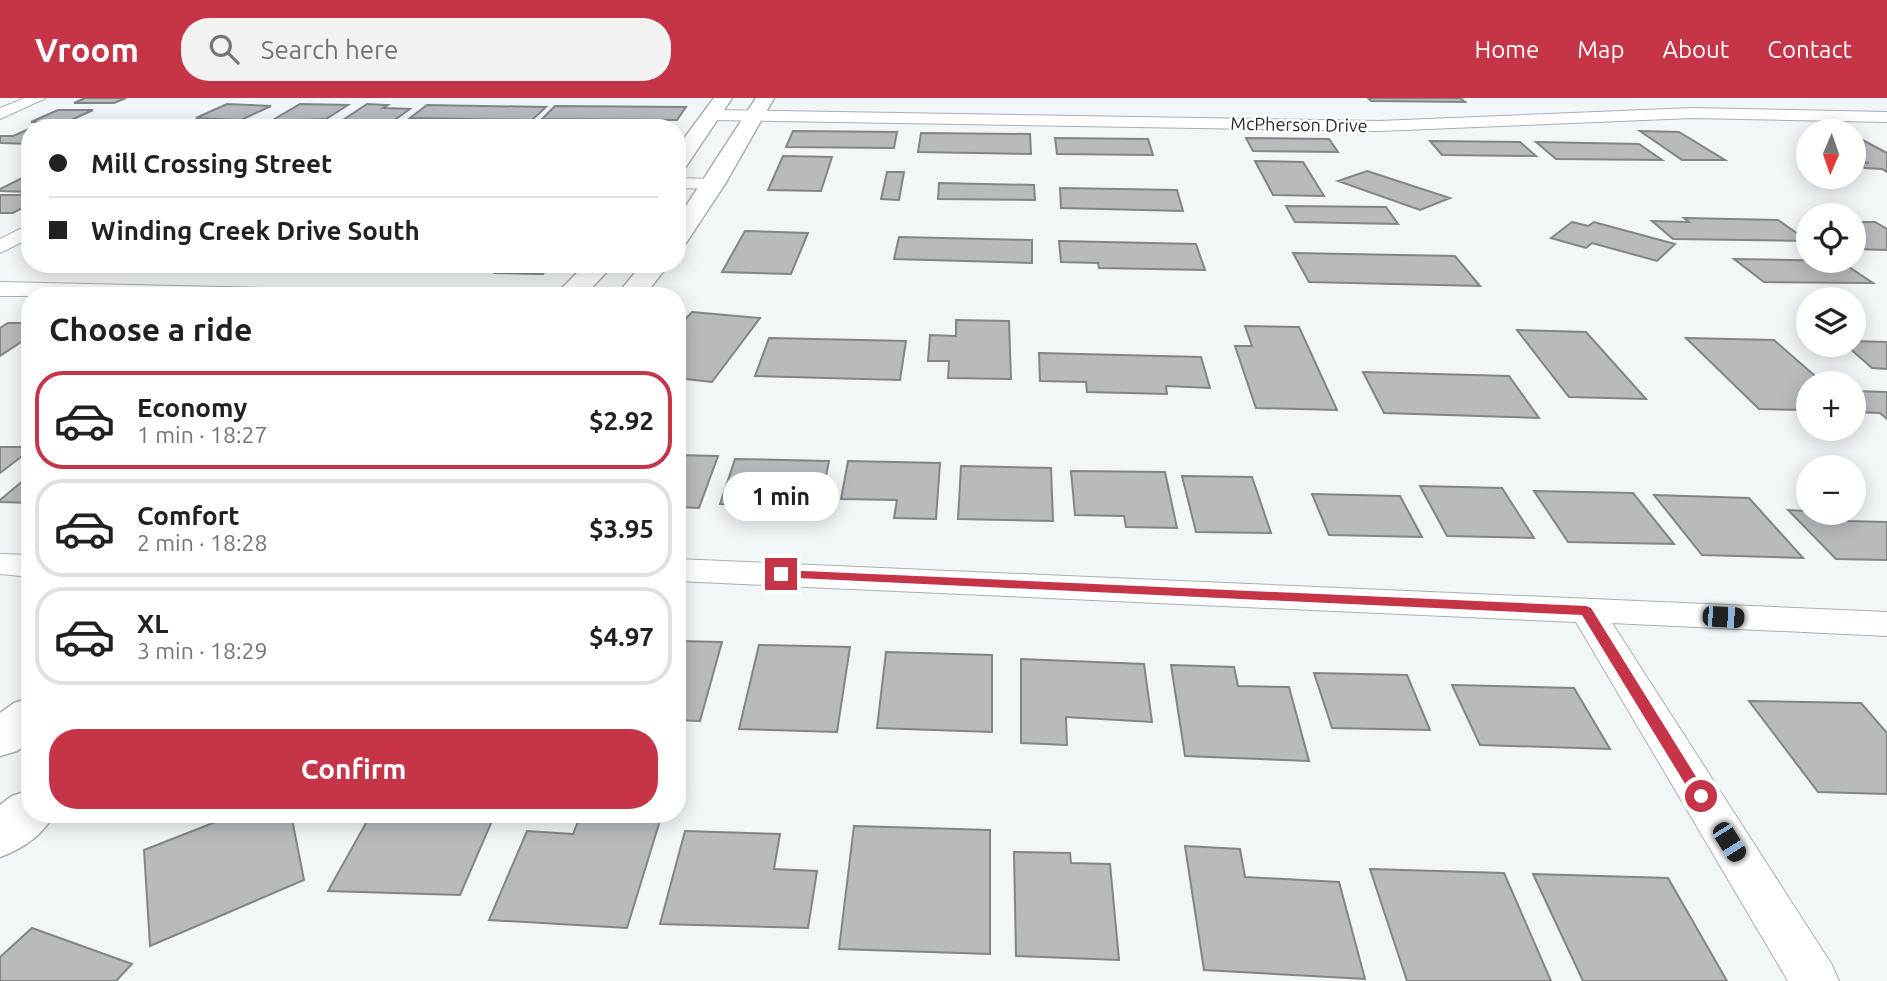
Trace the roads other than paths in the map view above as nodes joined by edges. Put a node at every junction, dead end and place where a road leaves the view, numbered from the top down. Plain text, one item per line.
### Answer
1 (37, 98) edge
2 (723, 98) edge
3 (760, 107) edge
4 (0, 114) edge
5 (711, 115) junction
6 (1887, 117) edge
7 (686, 150) edge
8 (686, 183) edge
9 (714, 184) junction
10 (686, 225) edge
11 (21, 235) edge
12 (0, 247) edge
13 (592, 273) edge
14 (649, 273) edge
15 (577, 287) edge
16 (637, 287) edge
17 (0, 289) edge
18 (21, 289) edge
19 (0, 564) edge
20 (21, 565) edge
21 (686, 570) edge
22 (1586, 611) junction
23 (1887, 624) edge
24 (21, 723) edge
25 (0, 738) edge
26 (21, 818) edge
27 (0, 835) edge
28 (1815, 981) edge

1 - 4 street
2 - 5 main road
3 - 5 street, McPherson Drive
3 - 6 street, McPherson Drive
3 - 9 main road
5 - 7 main road
8 - 9 street
9 - 10 main road
11 - 12 street
13 - 15 main road
14 - 16 main road
17 - 18 street
19 - 20 street
21 - 22 street
22 - 23 street
22 - 28 street
24 - 25 main road
26 - 27 main road

